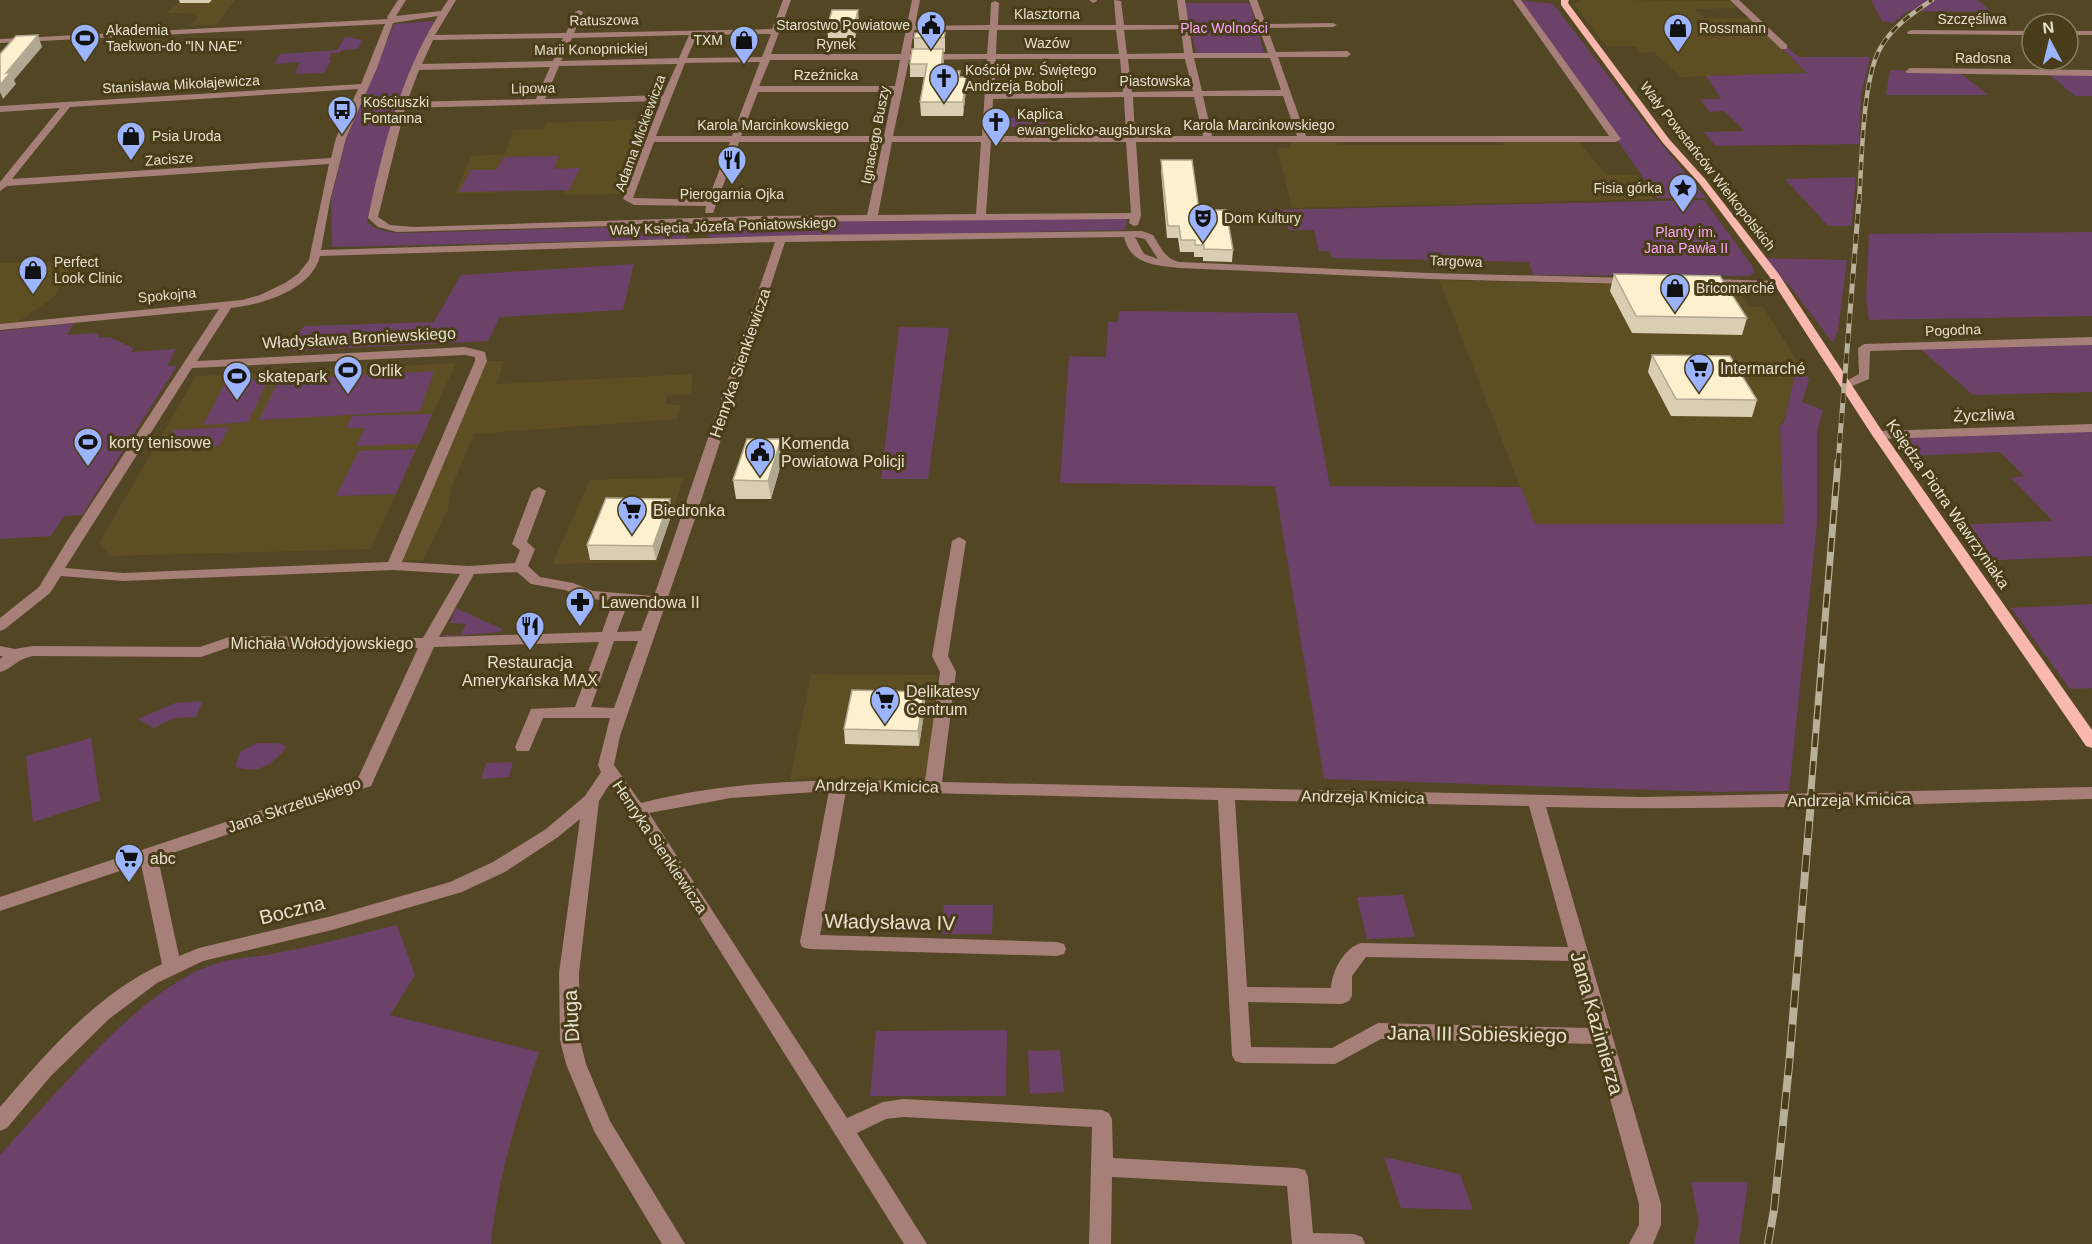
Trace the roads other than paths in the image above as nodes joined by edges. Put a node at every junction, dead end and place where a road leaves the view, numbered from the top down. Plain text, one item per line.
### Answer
1 (402, 0) edge
2 (452, 0) edge
3 (1181, 0) edge
4 (1253, 0) edge
5 (1517, 0) edge
6 (1553, 0) edge
7 (1734, 0) edge
8 (916, 1) edge
9 (995, 1) edge
10 (1117, 1) edge
11 (786, 2) edge
12 (1565, 2) edge
13 (579, 12) dead end
14 (444, 13) junction
15 (390, 19) junction
16 (1333, 25) dead end
17 (1261, 26) junction
18 (1121, 27) junction
19 (1184, 27) junction
20 (910, 28) junction
21 (994, 28) junction
22 (776, 31) junction
23 (694, 32) junction
24 (1911, 32) dead end
25 (2020, 33) edge
26 (569, 34) junction
27 (432, 38) junction
28 (0, 41) edge
29 (1784, 47) dead end
30 (1347, 54) dead end
31 (1273, 55) junction
32 (1123, 56) junction
33 (1189, 56) junction
34 (905, 57) junction
35 (992, 57) junction
36 (767, 58) junction
37 (681, 61) junction
38 (556, 63) junction
39 (417, 67) junction
40 (1611, 69) junction
41 (1910, 71) dead end
42 (2092, 73) edge
43 (364, 86) junction
44 (754, 89) junction
45 (898, 89) junction
46 (1285, 93) junction
47 (1128, 94) junction
48 (1198, 94) junction
49 (989, 96) junction
50 (666, 98) junction
51 (539, 101) junction
52 (68, 104) junction
53 (401, 105) junction
54 (0, 109) edge
55 (889, 138) junction
56 (985, 138) junction
57 (1131, 138) junction
58 (1208, 138) junction
59 (1302, 138) junction
60 (650, 139) junction
61 (735, 139) junction
62 (335, 161) junction
63 (2, 186) edge
64 (711, 202) junction
65 (1136, 216) junction
66 (981, 217) junction
67 (873, 218) junction
68 (704, 222) junction
69 (1129, 234) junction
70 (781, 239) junction
71 (698, 242) junction
72 (317, 252) junction
73 (1171, 264) junction
74 (1643, 281) edge
75 (1691, 282) edge
76 (1779, 284) junction
77 (227, 305) junction
78 (0, 327) edge
79 (2092, 341) edge
80 (188, 365) junction
81 (1845, 385) junction
82 (2092, 428) edge
83 (1878, 435) junction
84 (539, 491) dead end
85 (959, 541) dead end
86 (393, 566) junction
87 (520, 567) junction
88 (469, 570) junction
89 (56, 571) junction
90 (622, 598) junction
91 (659, 601) junction
92 (0, 614) edge
93 (0, 626) edge
94 (646, 636) junction
95 (608, 638) junction
96 (428, 643) junction
97 (8, 652) edge
98 (0, 667) edge
99 (581, 712) junction
100 (620, 713) junction
101 (2092, 742) edge
102 (522, 747) dead end
103 (609, 773) junction
104 (839, 785) junction
105 (933, 787) junction
106 (2092, 793) edge
107 (1226, 794) junction
108 (1535, 799) junction
109 (591, 800) junction
110 (637, 810) junction
111 (148, 855) junction
112 (0, 904) edge
113 (1057, 949) dead end
114 (1578, 954) junction
115 (172, 965) junction
116 (1238, 994) junction
117 (1600, 1036) junction
118 (1, 1119) edge
119 (843, 1130) junction
120 (1102, 1167) junction
121 (674, 1244) edge
122 (916, 1244) edge
123 (1100, 1244) edge
124 (1354, 1244) edge
125 (1640, 1244) edge

1 - 15 street
2 - 14 street
3 - 19 street
4 - 17 street
5 - 59 street, Karola Marcinkowskiego
6 - 40 main road, Wały Powstańców Wielkopolskich
7 - 29 street
8 - 20 street
9 - 21 street
10 - 18 street
11 - 22 street
12 - 40 main road, Wały Powstańców Wielkopolskich
13 - 26 street
14 - 15 street
14 - 27 street
15 - 28 street
15 - 43 street
16 - 17 street
17 - 31 street
18 - 19 street, Klasztorna
18 - 21 street, Klasztorna
18 - 32 street
19 - 33 street
20 - 21 street, Klasztorna
20 - 34 street
21 - 35 street
22 - 23 street, Ratuszowa
22 - 36 street
23 - 26 street, Ratuszowa
23 - 37 street, Adama Mickiewicza
24 - 25 street, Szczęśliwa
26 - 27 street, Ratuszowa
26 - 38 street
27 - 39 street
30 - 31 street
31 - 33 street
31 - 46 street
32 - 33 street, Wazów
32 - 35 street, Wazów
32 - 47 street
33 - 48 street
34 - 35 street, Wazów
34 - 36 street, Rynek
34 - 45 street, Ignacego Buszy
35 - 49 street
36 - 37 street, Marii Konopnickiej
36 - 44 street
37 - 38 street, Marii Konopnickiej
37 - 50 street, Adama Mickiewicza
38 - 39 street, Marii Konopnickiej
38 - 51 street
39 - 53 street
40 - 76 main road, Wały Powstańców Wielkopolskich
41 - 42 street, Radosna
43 - 52 street, Stanisława Mikołajewicza
43 - 62 street
44 - 45 street, Rzeźnicka
44 - 61 street
45 - 55 street, Ignacego Buszy
46 - 48 street, Piastowska
46 - 59 street
47 - 48 street, Piastowska
47 - 49 street, Piastowska
47 - 57 street
48 - 58 street
49 - 56 street
50 - 51 street, Lipowa
50 - 60 street, Adama Mickiewicza
51 - 53 street, Lipowa
52 - 54 street, Stanisława Mikołajewicza
52 - 63 street
53 - 68 street, Wały Księcia Józefa Poniatowskiego
55 - 56 street, Karola Marcinkowskiego
55 - 61 street, Karola Marcinkowskiego
55 - 67 street, Ignacego Buszy
56 - 57 street, Karola Marcinkowskiego
56 - 66 street
57 - 58 street, Karola Marcinkowskiego
57 - 65 street
58 - 59 street, Karola Marcinkowskiego
60 - 61 street, Karola Marcinkowskiego
60 - 64 street, Adama Mickiewicza
61 - 64 street
62 - 63 street, Zacisze
62 - 72 street
64 - 68 street
65 - 66 street, Wały Księcia Józefa Poniatowskiego
65 - 69 street
66 - 67 street, Wały Księcia Józefa Poniatowskiego
67 - 68 street, Wały Księcia Józefa Poniatowskiego
68 - 71 street
69 - 70 street, Wały Księcia Józefa Poniatowskiego
69 - 73 street
69 - 73 street, Targowa
70 - 71 street, Wały Księcia Józefa Poniatowskiego
70 - 91 street, Henryka Sienkiewicza
71 - 72 street, Wały Księcia Józefa Poniatowskiego
72 - 77 street, Spokojna
73 - 74 street, Targowa
75 - 76 street
76 - 81 main road, Księdza Piotra Wawrzyniaka
77 - 78 street, Spokojna
77 - 80 street
79 - 81 street, Pogodna
80 - 86 street, Władysława Broniewskiego
80 - 89 street
81 - 83 main road, Księdza Piotra Wawrzyniaka
82 - 83 street, Życzliwa
83 - 101 main road, Księdza Piotra Wawrzyniaka
84 - 87 street
85 - 105 street
86 - 88 street
86 - 89 street
87 - 88 street
87 - 90 street
88 - 96 street, Jana Skrzetuskiego
89 - 92 street
89 - 93 street
90 - 91 street
90 - 95 street
91 - 94 street, Henryka Sienkiewicza
94 - 95 street, Michała Wołodyjowskiego
94 - 100 street, Henryka Sienkiewicza
95 - 96 street, Michała Wołodyjowskiego
95 - 99 street
96 - 97 street, Michała Wołodyjowskiego
96 - 111 street, Jana Skrzetuskiego
97 - 98 street
99 - 100 street
99 - 102 street
100 - 103 street, Henryka Sienkiewicza
103 - 109 street, Boczna
103 - 110 street, Henryka Sienkiewicza
104 - 105 street, Andrzeja Kmicica
104 - 110 street, Andrzeja Kmicica
104 - 113 street, Władysława IV
105 - 107 street, Andrzeja Kmicica
106 - 108 street, Andrzeja Kmicica
107 - 108 street, Andrzeja Kmicica
107 - 116 street, Jana III Sobieskiego
108 - 114 street, Jana Kazimierza
109 - 115 street, Boczna
109 - 121 street, Długa
110 - 119 street, Henryka Sienkiewicza
111 - 112 street, Jana Skrzetuskiego
111 - 115 street
114 - 116 street
114 - 117 street, Jana Kazimierza
115 - 118 street, Boczna
116 - 117 street, Jana III Sobieskiego
117 - 125 street, Jana Kazimierza
119 - 120 street
119 - 122 street, Henryka Sienkiewicza
120 - 123 street
120 - 124 street

